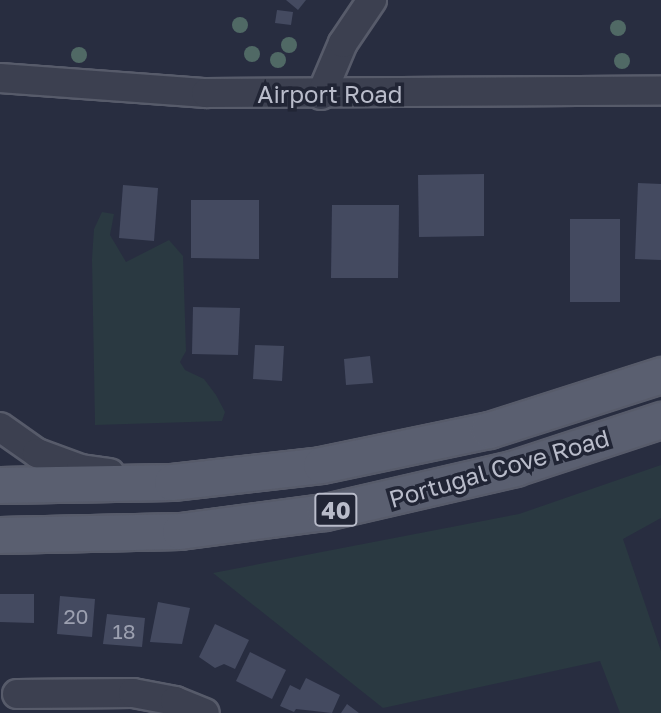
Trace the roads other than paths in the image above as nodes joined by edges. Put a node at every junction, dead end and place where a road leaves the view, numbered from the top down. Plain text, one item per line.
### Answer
1 (372, 0) edge
2 (0, 79) edge
3 (661, 91) edge
4 (321, 94) junction
5 (661, 375) edge
6 (661, 420) edge
7 (0, 427) edge
8 (172, 482) junction
9 (0, 485) edge
10 (0, 535) edge
11 (18, 694) dead end
12 (205, 713) edge

1 - 4 street
2 - 4 street, Airport Road
3 - 4 street, Airport Road
5 - 8 main road, Portugal Cove Road / 40
6 - 10 main road, Portugal Cove Road / 40
7 - 8 street
8 - 9 main road, Portugal Cove Road / 40
11 - 12 street

